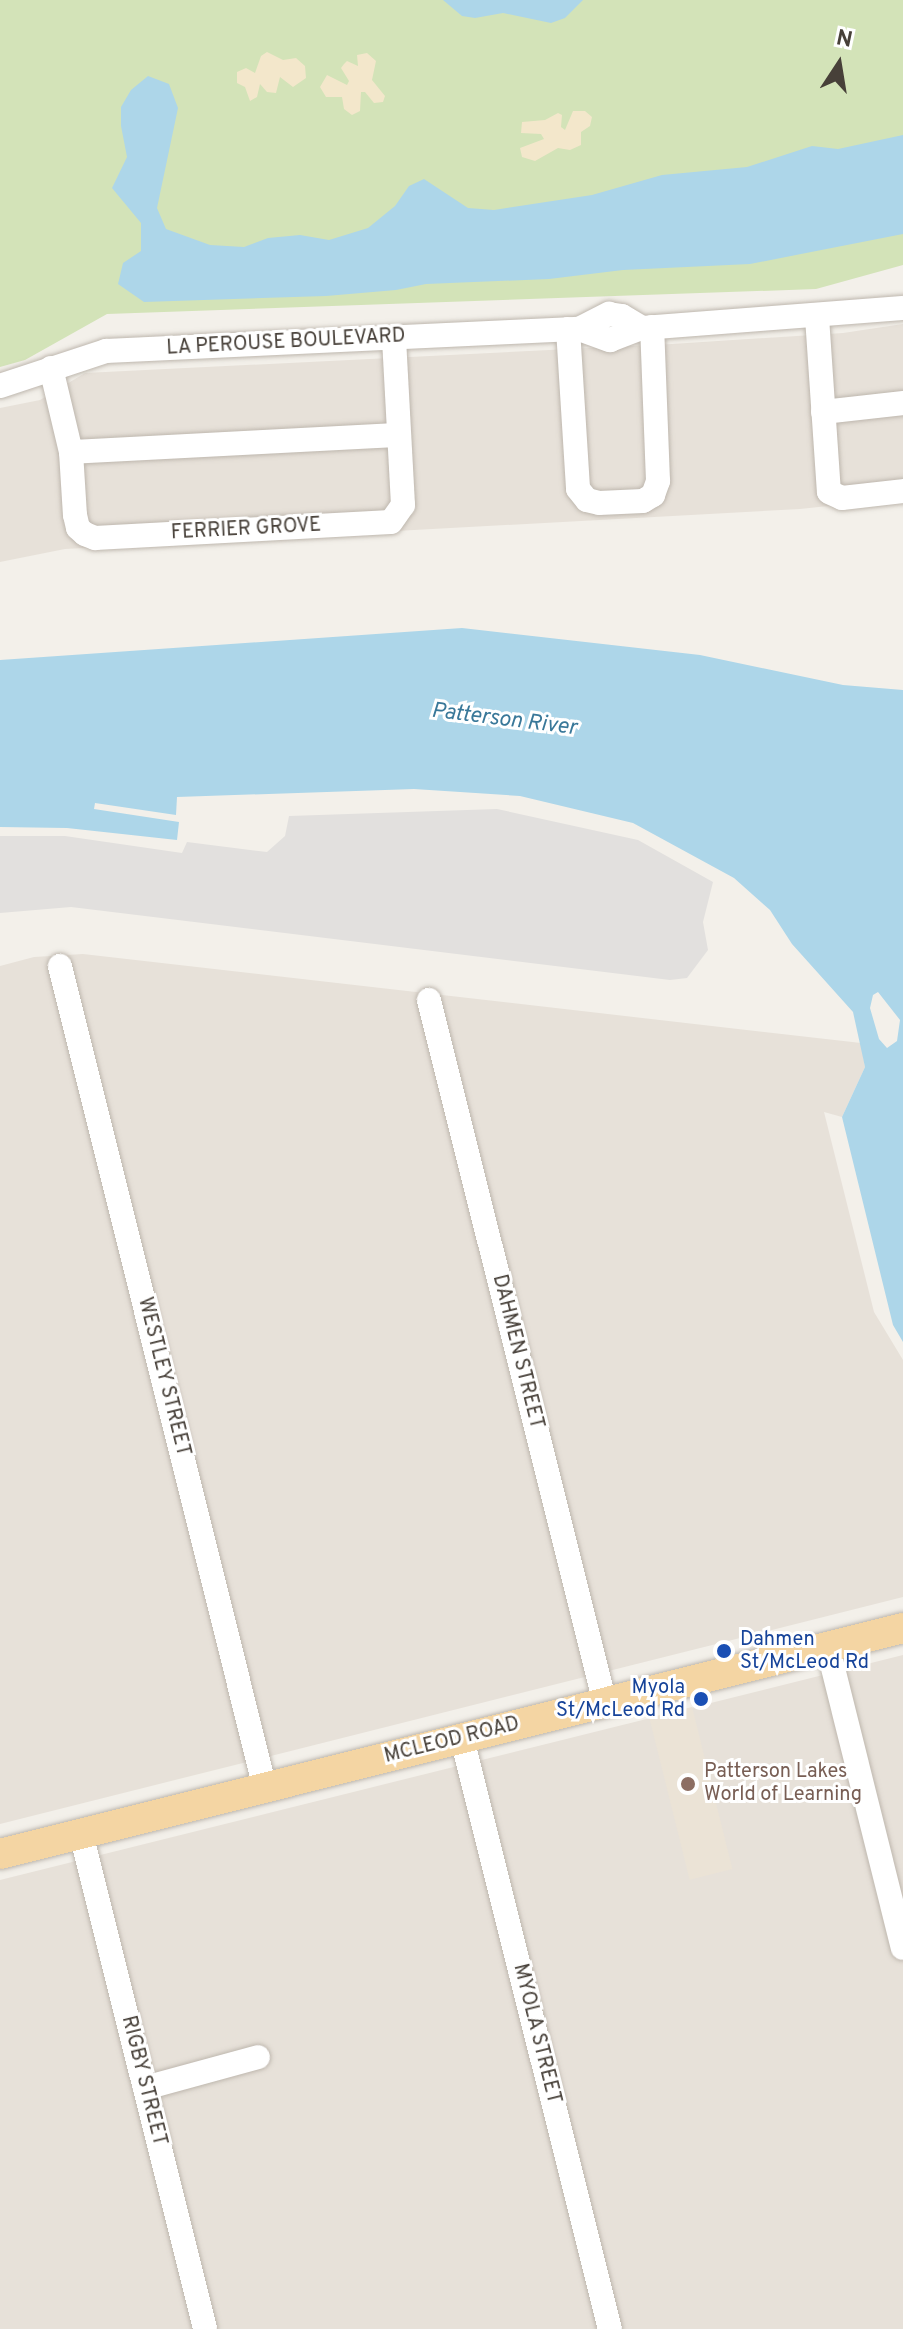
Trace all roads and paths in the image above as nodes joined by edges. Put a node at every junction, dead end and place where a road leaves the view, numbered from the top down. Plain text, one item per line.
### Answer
1 (903, 308) edge
2 (817, 317) junction
3 (647, 328) junction
4 (573, 329) junction
5 (394, 338) junction
6 (51, 368) junction
7 (0, 386) edge
8 (903, 403) edge
9 (823, 412) junction
10 (399, 435) junction
11 (71, 452) junction
12 (903, 491) edge
13 (60, 966) dead end
14 (429, 1000) dead end
15 (903, 1628) edge
16 (828, 1648) junction
17 (605, 1704) junction
18 (462, 1739) junction
19 (265, 1788) junction
20 (81, 1833) junction
21 (0, 1854) edge
22 (903, 1948) edge
23 (258, 2057) dead end
24 (145, 2088) junction
25 (205, 2329) edge
26 (610, 2329) edge

1 - 2 street, LA PEROUSE BOULEVARD
2 - 3 street, LA PEROUSE BOULEVARD
2 - 9 street
3 - 4 street, LA PEROUSE BOULEVARD
3 - 4 street
4 - 5 street, LA PEROUSE BOULEVARD
5 - 6 street, LA PEROUSE BOULEVARD
5 - 10 street, FERRIER GROVE
6 - 7 street, LA PEROUSE BOULEVARD
6 - 11 street, FERRIER GROVE
8 - 9 street
9 - 12 street
10 - 11 street
10 - 11 street, FERRIER GROVE
13 - 19 street, WESTLEY STREET
14 - 17 street, DAHMEN STREET
15 - 16 main road, MCLEOD ROAD
16 - 17 main road, MCLEOD ROAD
16 - 22 street
17 - 18 main road, MCLEOD ROAD
18 - 19 main road, MCLEOD ROAD
18 - 26 street, MYOLA STREET
19 - 20 main road, MCLEOD ROAD
20 - 21 main road, MCLEOD ROAD
20 - 24 street, RIGBY STREET
23 - 24 street
24 - 25 street, RIGBY STREET

